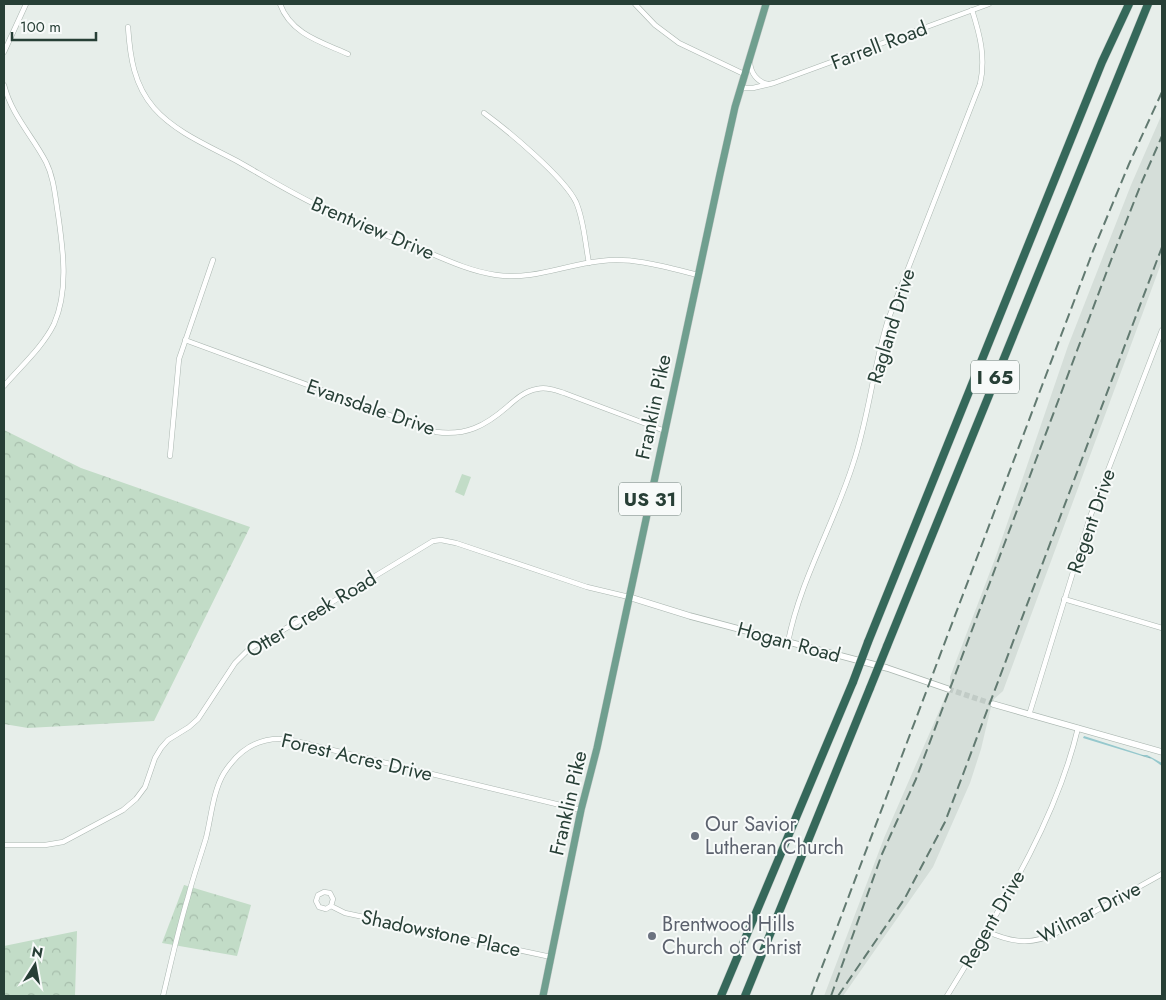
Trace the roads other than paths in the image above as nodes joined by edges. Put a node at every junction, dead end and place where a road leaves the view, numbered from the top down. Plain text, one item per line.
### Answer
1 (26, 4) edge
2 (280, 4) edge
3 (635, 4) edge
4 (766, 4) edge
5 (988, 4) edge
6 (1129, 4) edge
7 (1148, 4) edge
8 (972, 10) junction
9 (128, 27) dead end
10 (4, 52) edge
11 (348, 54) dead end
12 (749, 55) junction
13 (744, 74) junction
14 (769, 84) junction
15 (4, 85) edge
16 (740, 88) junction
17 (484, 113) dead end
18 (212, 260) dead end
19 (589, 263) junction
20 (698, 275) junction
21 (1162, 330) edge
22 (185, 340) junction
23 (4, 386) edge
24 (665, 430) junction
25 (170, 456) dead end
26 (629, 597) junction
27 (1064, 599) junction
28 (1162, 628) edge
29 (788, 642) junction
30 (948, 689) tunnel mouth
31 (993, 704) tunnel mouth
32 (1029, 715) junction
33 (1078, 728) junction
34 (1162, 752) edge
35 (581, 810) junction
36 (4, 845) edge
37 (1162, 874) edge
38 (331, 906) dead end
39 (986, 931) junction
40 (551, 957) junction
41 (163, 996) edge
42 (543, 996) edge
43 (721, 996) edge
44 (745, 996) edge
45 (947, 996) edge

1 - 10 street
2 - 11 street
3 - 13 street
4 - 12 main road, Franklin Pike / US 31
5 - 8 street, Farrell Road
6 - 43 highway, I 65, bridge
7 - 44 highway, I 65, bridge
8 - 14 street, Farrell Road
8 - 29 street, Ragland Drive
9 - 19 street, Brentview Drive
12 - 13 main road, Franklin Pike / US 31
12 - 14 street
13 - 16 main road, Franklin Pike / US 31
14 - 16 street, Farrell Road
15 - 23 street
16 - 20 main road, Franklin Pike / US 31
17 - 19 street
18 - 22 street
19 - 20 street, Brentview Drive
20 - 24 main road, Franklin Pike / US 31
21 - 27 street, Regent Drive
22 - 24 street, Evansdale Drive
22 - 25 street
24 - 26 main road, Franklin Pike / US 31
26 - 29 street, Hogan Road
26 - 35 main road, Franklin Pike / US 31
26 - 36 street, Otter Creek Road
27 - 28 street
27 - 32 street, Regent Drive
29 - 30 street, Hogan Road
31 - 32 street
32 - 33 street
33 - 34 street
33 - 39 street, Regent Drive
35 - 40 main road, Franklin Pike / US 31
35 - 41 street, Forest Acres Drive
37 - 39 street, Wilmar Drive
38 - 40 street, Shadowstone Place
39 - 45 street, Regent Drive
40 - 42 main road, Franklin Pike / US 31

